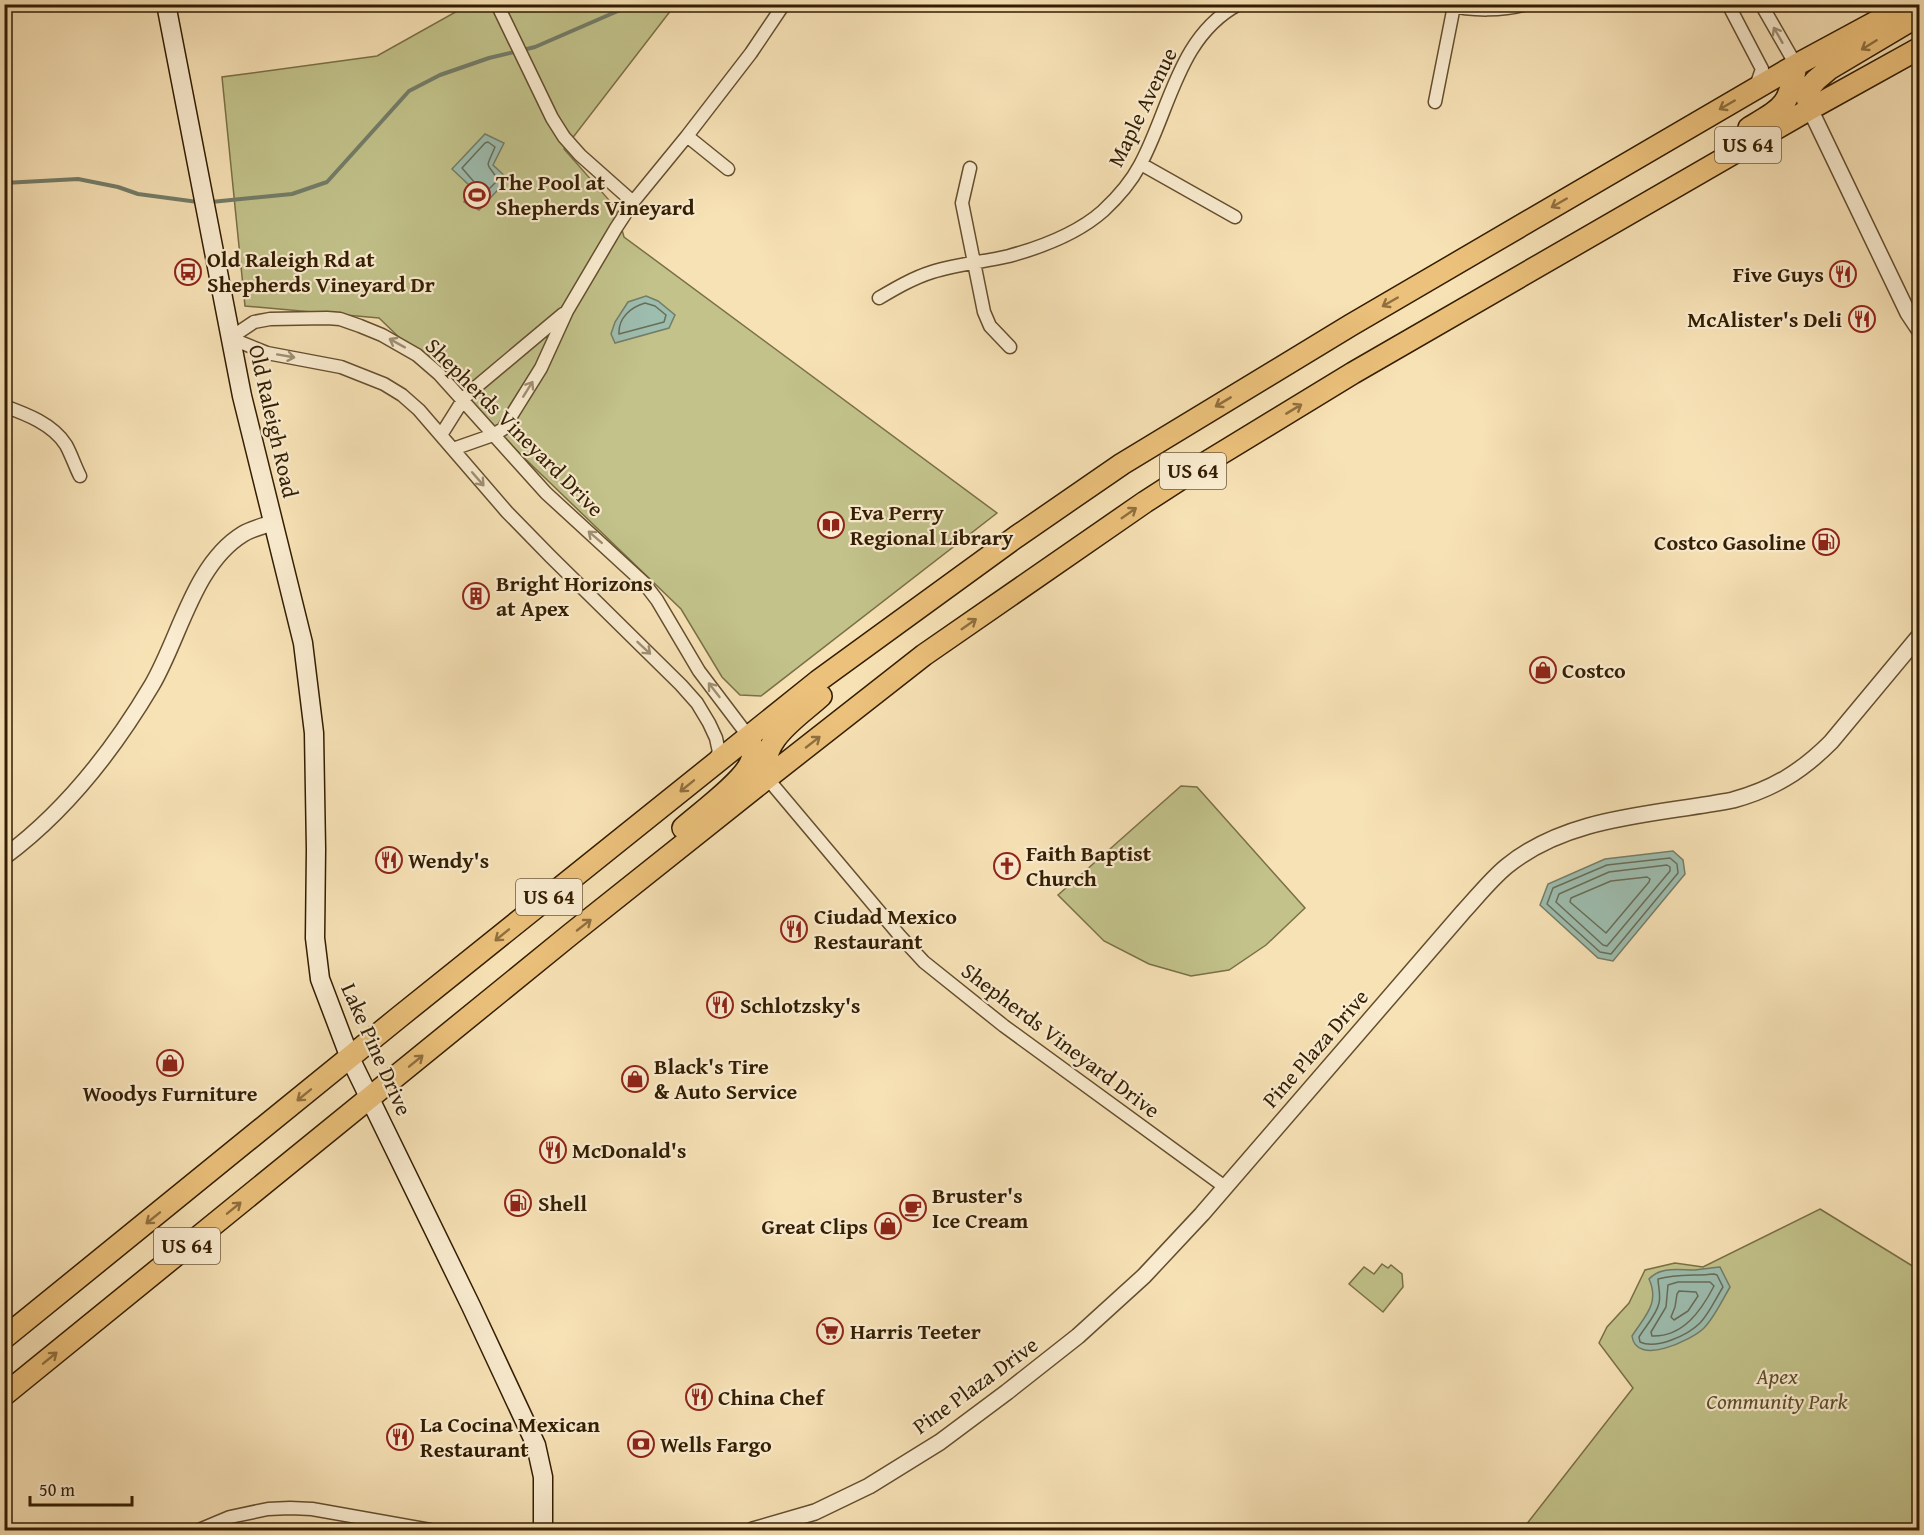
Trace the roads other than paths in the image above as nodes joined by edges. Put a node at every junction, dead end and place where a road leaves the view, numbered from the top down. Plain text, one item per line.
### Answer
1 (166, 4) edge
2 (496, 4) edge
3 (784, 4) edge
4 (1239, 4) edge
5 (1527, 4) edge
6 (1728, 4) edge
7 (1761, 4) edge
8 (1909, 4) edge
9 (1450, 5) edge
10 (1223, 8) edge
11 (1920, 15) edge
12 (1920, 48) edge
13 (1796, 65) junction
14 (1753, 90) junction
15 (1435, 102) dead end
16 (1810, 109) junction
17 (687, 136) junction
18 (1141, 164) junction
19 (970, 168) dead end
20 (728, 169) dead end
21 (633, 202) junction
22 (1235, 217) dead end
23 (1576, 245) junction
24 (974, 262) junction
25 (879, 298) dead end
26 (567, 311) junction
27 (1914, 316) edge
28 (1920, 331) edge
29 (230, 338) junction
30 (1010, 347) dead end
31 (463, 400) junction
32 (4, 406) edge
33 (441, 435) junction
34 (493, 435) junction
35 (453, 449) junction
36 (80, 476) dead end
37 (273, 523) junction
38 (921, 608) junction
39 (1920, 635) edge
40 (749, 737) junction
41 (711, 767) junction
42 (767, 778) junction
43 (4, 857) edge
44 (635, 885) junction
45 (350, 1058) junction
46 (370, 1098) junction
47 (1225, 1187) junction
48 (4, 1338) edge
49 (4, 1395) edge
50 (199, 1530) edge
51 (430, 1530) edge
52 (543, 1530) edge
53 (753, 1530) edge

1 - 29 main road, Old Raleigh Road
2 - 21 street
3 - 17 street
4 - 10 street, Maple Avenue
5 - 9 street
6 - 14 street
13 -> 7 street
8 - 13 highway, US 64
9 - 15 street
10 - 18 street, Maple Avenue
11 -> 16 highway
12 - 16 highway, US 64
13 - 14 highway, US 64
13 - 23 highway
14 -> 38 highway, US 64
16 - 23 highway, US 64
16 - 27 street
17 - 20 street
17 - 21 street
18 - 22 street
18 - 24 street, Maple Avenue
19 - 24 street
21 - 26 street
42 -> 23 highway, US 64
24 - 25 street, Maple Avenue
24 - 30 street
26 - 31 street
34 -> 26 street
27 - 28 street
31 -> 29 street, Shepherds Vineyard Drive
29 -> 33 street
29 - 37 main road, Old Raleigh Road
31 - 33 street
31 - 34 street, Shepherds Vineyard Drive
32 - 36 street
33 - 35 street
34 - 35 street
40 -> 34 street, Shepherds Vineyard Drive
35 -> 41 street
37 - 43 street, Old Raleigh Road
37 - 45 main road, Lake Pine Drive
38 - 40 highway, US 64
38 - 42 highway
39 - 47 street, Pine Plaza Drive
40 - 41 highway, US 64
40 - 44 highway
41 -> 45 highway, US 64
42 - 44 highway, US 64
42 - 47 street, Shepherds Vineyard Drive
46 -> 44 highway, US 64
45 - 46 main road, Lake Pine Drive
45 -> 48 highway, US 64
49 -> 46 highway, US 64
46 - 52 main road, Lake Pine Drive
47 - 53 street, Pine Plaza Drive
50 - 51 street

